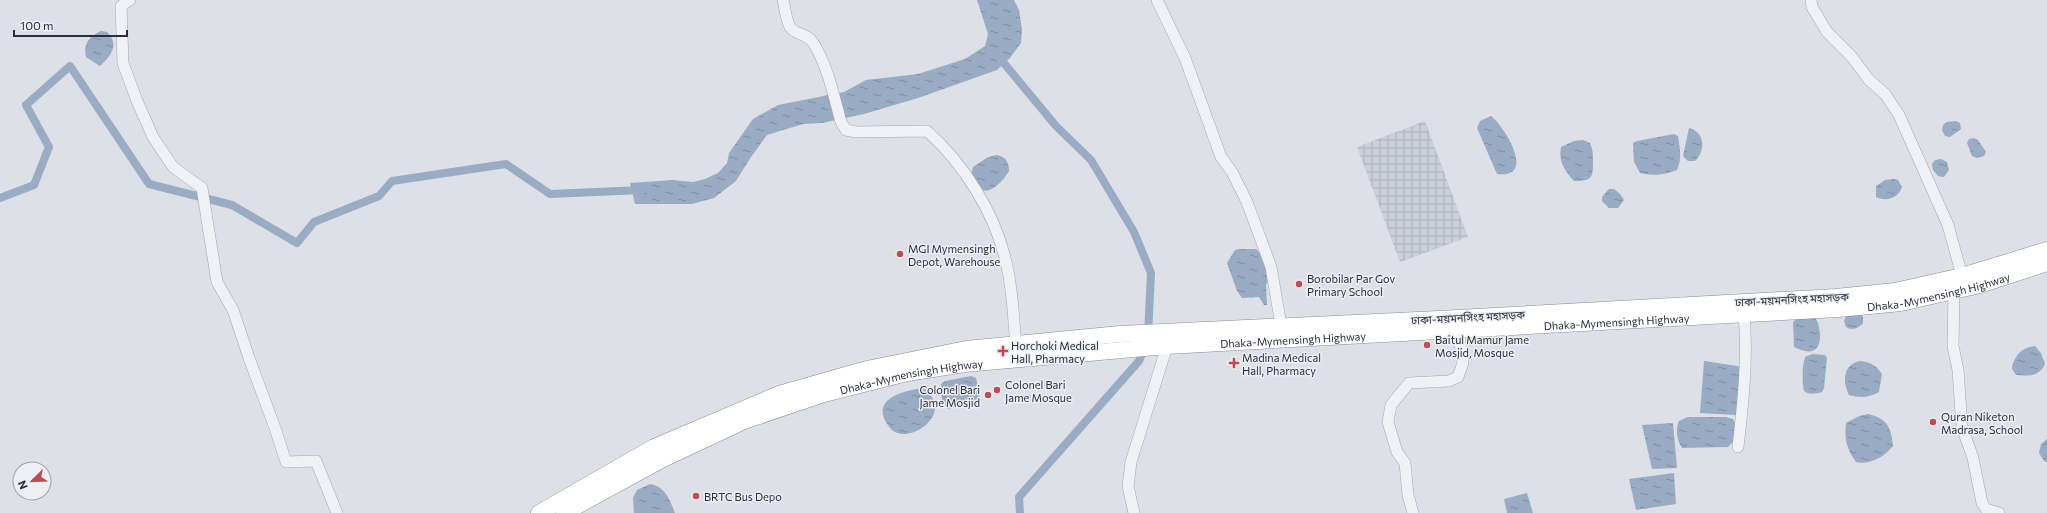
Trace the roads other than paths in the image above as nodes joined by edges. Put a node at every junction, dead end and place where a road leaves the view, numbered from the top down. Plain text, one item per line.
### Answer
1 (130, 0) edge
2 (784, 0) edge
3 (1157, 0) edge
4 (1811, 0) edge
5 (2047, 250) edge
6 (2047, 263) edge
7 (1962, 276) junction
8 (1954, 291) junction
9 (1744, 314) junction
10 (1281, 325) junction
11 (1458, 330) junction
12 (1171, 331) joint
13 (1120, 341) junction
14 (1016, 344) junction
15 (1167, 346) junction
16 (1738, 447) dead end
17 (337, 513) edge
18 (539, 513) edge
19 (564, 513) edge
20 (1134, 513) edge
21 (1413, 513) edge
22 (2000, 513) edge

1 - 17 street
2 - 14 street
3 - 10 street
4 - 7 street
5 - 7 highway, ঢাকা-ময়মনসিংহ মহাসড়ক
6 - 8 highway, Dhaka-Mymensingh Highway
7 - 10 highway, ঢাকা-ময়মনসিংহ মহাসড়ক
8 - 9 highway, Dhaka-Mymensingh Highway
8 - 22 street
9 - 11 highway, Dhaka-Mymensingh Highway
9 - 16 street
10 - 12 highway, ঢাকা-ময়মনসিংহ মহাসড়ক
11 - 15 highway, Dhaka-Mymensingh Highway
11 - 21 street
12 - 13 highway, Dhaka-Mymensingh Highway
13 - 14 highway, Dhaka-Mymensingh Highway
13 - 15 highway, Dhaka-Mymensingh Highway
13 - 19 highway, Dhaka-Mymensingh Highway
14 - 18 highway, Dhaka-Mymensingh Highway
15 - 20 street

